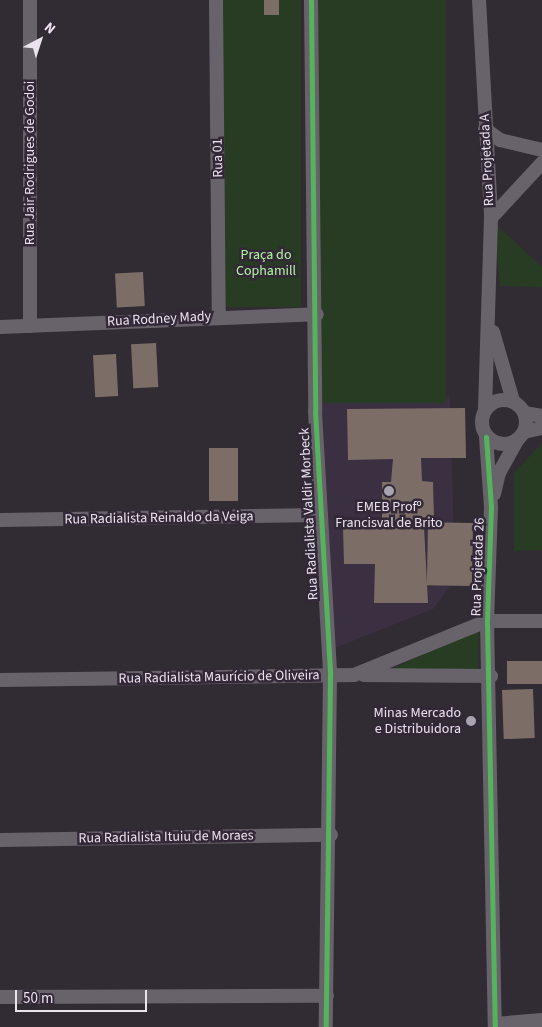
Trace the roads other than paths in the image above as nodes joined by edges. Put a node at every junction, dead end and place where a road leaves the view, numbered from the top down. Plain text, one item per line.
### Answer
1 (30, 0) edge
2 (216, 0) edge
3 (311, 0) edge
4 (479, 0) edge
5 (485, 129) junction
6 (542, 150) edge
7 (542, 163) edge
8 (490, 218) junction
9 (318, 314) junction
10 (220, 316) junction
11 (490, 320) junction
12 (30, 326) junction
13 (0, 327) edge
14 (513, 401) junction
15 (485, 408) junction
16 (524, 413) junction
17 (542, 416) edge
18 (542, 428) edge
19 (486, 437) junction
20 (520, 437) junction
21 (491, 507) junction
22 (318, 515) junction
23 (0, 520) edge
24 (487, 620) junction
25 (542, 621) edge
26 (330, 675) junction
27 (354, 675) junction
28 (490, 676) junction
29 (0, 680) edge
30 (331, 835) junction
31 (0, 840) edge
32 (327, 996) junction
33 (0, 997) edge
34 (542, 1020) edge
35 (495, 1025) edge
36 (326, 1027) edge

1 - 12 street, Rua Jair Rodrigues de Godoi
2 - 10 street, Rua 01
3 - 9 street, Rua Radialista Valdir Morbeck
4 - 5 street, Rua Projetada A
5 - 6 street
5 - 8 street, Rua Projetada A
7 - 8 street
8 - 11 street, Rua Projetada A
9 - 10 street, Rua Rodney Mady
9 - 22 street, Rua Radialista Valdir Morbeck
10 - 12 street, Rua Rodney Mady
11 - 14 street, Rua Projetada A
11 - 15 street, Rua Projetada A
12 - 13 street, Rua Rodney Mady
14 - 15 street
14 - 16 street
15 - 19 street
16 - 17 street
16 - 20 street
18 - 20 street
19 - 20 street
19 - 21 street, Rua Projetada 26
20 - 21 street, Rua Projetada 26
21 - 24 street, Rua Projetada 26
22 - 23 street, Rua Radialista Reinaldo da Veiga
22 - 26 street, Rua Radialista Valdir Morbeck
24 - 25 street
24 - 27 street, Rua Radialista Maurício de Oliveira
24 - 28 street, Rua Projetada 26
26 - 27 street, Rua Radialista Maurício de Oliveira
26 - 29 street, Rua Radialista Maurício de Oliveira
26 - 30 street, Rua Radialista Valdir Morbeck
27 - 28 street
28 - 35 street, Rua Projetada 26
30 - 31 street, Rua Radialista Ituiu de Moraes
30 - 32 street, Rua Radialista Valdir Morbeck
32 - 33 street
32 - 36 street, Rua Radialista Valdir Morbeck
34 - 35 street

